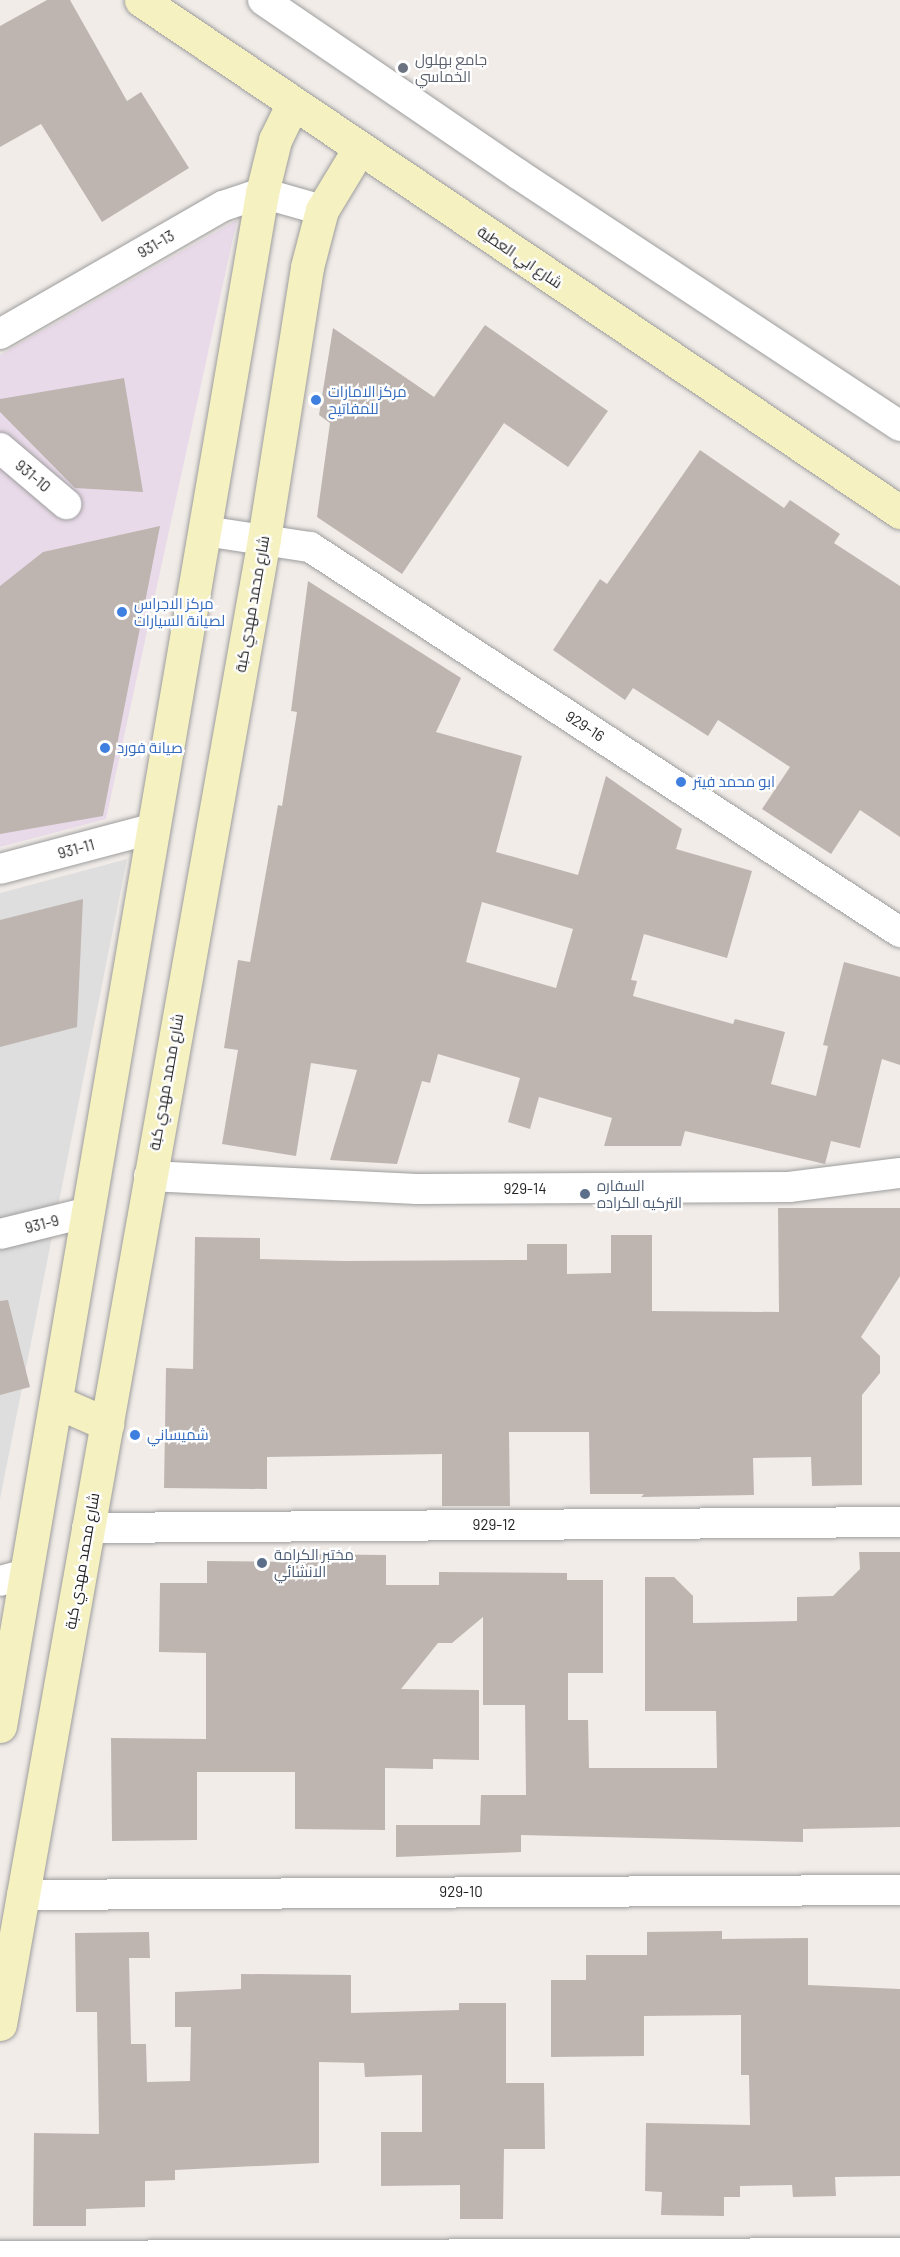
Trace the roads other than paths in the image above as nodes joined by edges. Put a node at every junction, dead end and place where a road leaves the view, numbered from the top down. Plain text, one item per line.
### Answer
1 (141, 0) edge
2 (263, 0) edge
3 (292, 105) junction
4 (359, 149) junction
5 (262, 193) junction
6 (322, 210) junction
7 (0, 334) edge
8 (900, 426) edge
9 (0, 448) edge
10 (66, 504) dead end
11 (900, 512) edge
12 (205, 531) junction
13 (264, 539) junction
14 (151, 829) junction
15 (0, 869) edge
16 (900, 932) edge
17 (900, 1173) edge
18 (149, 1176) junction
19 (85, 1213) junction
20 (0, 1234) edge
21 (57, 1402) junction
22 (107, 1424) junction
23 (900, 1522) edge
24 (87, 1528) junction
25 (13, 1578) edge
26 (0, 1726) edge
27 (900, 1890) edge
28 (22, 1895) junction
29 (0, 2024) edge
30 (900, 2253) edge
31 (0, 2256) edge

1 - 3 street, شارع ابي العطية
2 - 8 street
3 - 4 street, شارع ابي العطية
3 - 5 street
4 - 6 street, شارع محمد مهدي كبة
4 - 11 street, شارع ابي العطية
5 - 6 street
5 - 7 street, 931-13
5 - 12 street
6 - 13 street, شارع محمد مهدي كبة
9 - 10 street, 931-10
12 - 13 street, 929-16
12 - 14 street
13 - 16 street, 929-16
13 - 18 street, شارع محمد مهدي كبة
14 - 15 street, 931-11
14 - 19 street
17 - 18 street, 929-14
18 - 22 street, شارع محمد مهدي كبة
19 - 20 street, 931-9
19 - 21 street
21 - 22 street
21 - 25 street
22 - 24 street, شارع محمد مهدي كبة
23 - 24 street, 929-12
24 - 28 street, شارع محمد مهدي كبة
25 - 26 street
27 - 28 street, 929-10
28 - 29 street, شارع محمد مهدي كبة
30 - 31 street

